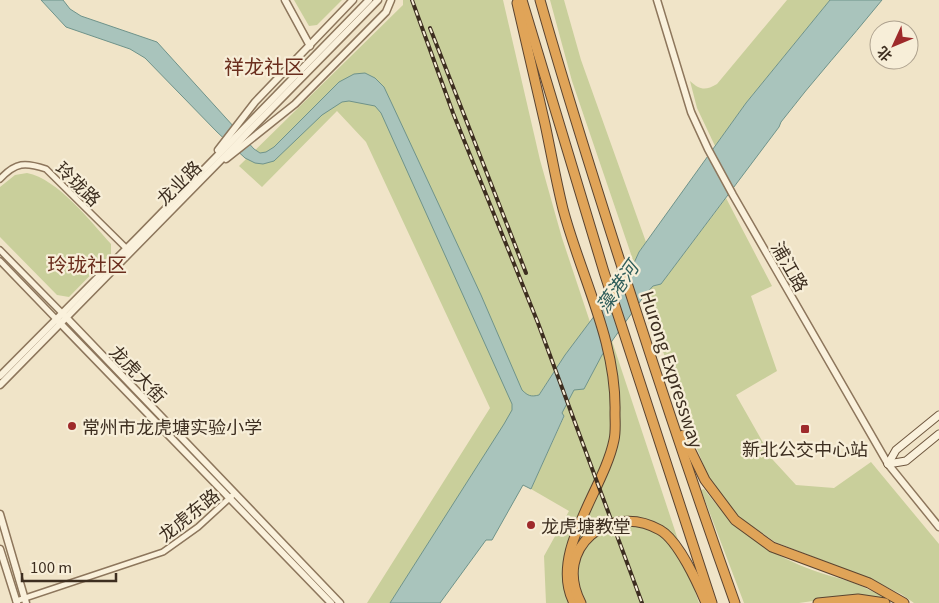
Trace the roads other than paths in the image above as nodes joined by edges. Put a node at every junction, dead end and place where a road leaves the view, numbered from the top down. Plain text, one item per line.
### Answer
1 (285, 0) edge
2 (353, 0) edge
3 (369, 0) edge
4 (392, 0) edge
5 (516, 0) edge
6 (522, 0) edge
7 (540, 0) edge
8 (657, 0) edge
9 (377, 1) edge
10 (310, 46) junction
11 (245, 131) junction
12 (229, 148) junction
13 (0, 179) edge
14 (0, 250) edge
15 (128, 250) junction
16 (0, 261) edge
17 (64, 315) junction
18 (58, 321) junction
19 (642, 323) junction
20 (0, 376) edge
21 (0, 385) edge
22 (939, 415) edge
23 (939, 434) edge
24 (888, 464) junction
25 (231, 496) junction
26 (0, 514) edge
27 (939, 527) edge
28 (0, 549) edge
29 (734, 599) edge
30 (25, 601) edge
31 (16, 602) edge
32 (709, 602) edge
33 (331, 603) edge
34 (340, 603) edge
35 (574, 603) edge
36 (581, 603) edge
37 (818, 603) edge
38 (885, 603) edge
39 (904, 603) edge

1 - 10 street
2 - 10 street
3 - 11 street, 龙业路
4 - 11 street
5 - 35 highway
6 - 32 highway, Hurong Expressway
7 - 19 highway
8 - 24 street, 浦江路
9 - 11 street, 龙业路
10 - 11 street
11 - 12 street, 龙业路
11 - 12 street
12 - 15 street, 龙业路
13 - 15 street, 玲珑路
14 - 17 street, 龙虎大街
15 - 17 street, 龙业路
16 - 18 street, 龙虎大街
17 - 18 street, 龙业路
17 - 25 street, 龙虎大街
18 - 20 street, 龙业路
18 - 21 street, 龙业路
18 - 25 street, 龙虎大街
19 - 29 highway, Hurong Expressway
19 - 39 highway
22 - 24 main road
23 - 24 main road
24 - 27 street, 浦江路
25 - 30 street, 龙虎东路
25 - 33 street, 龙虎大街
25 - 34 street, 龙虎大街
26 - 30 street
28 - 31 street
30 - 31 street, 龙虎东路
32 - 36 highway
37 - 38 highway

